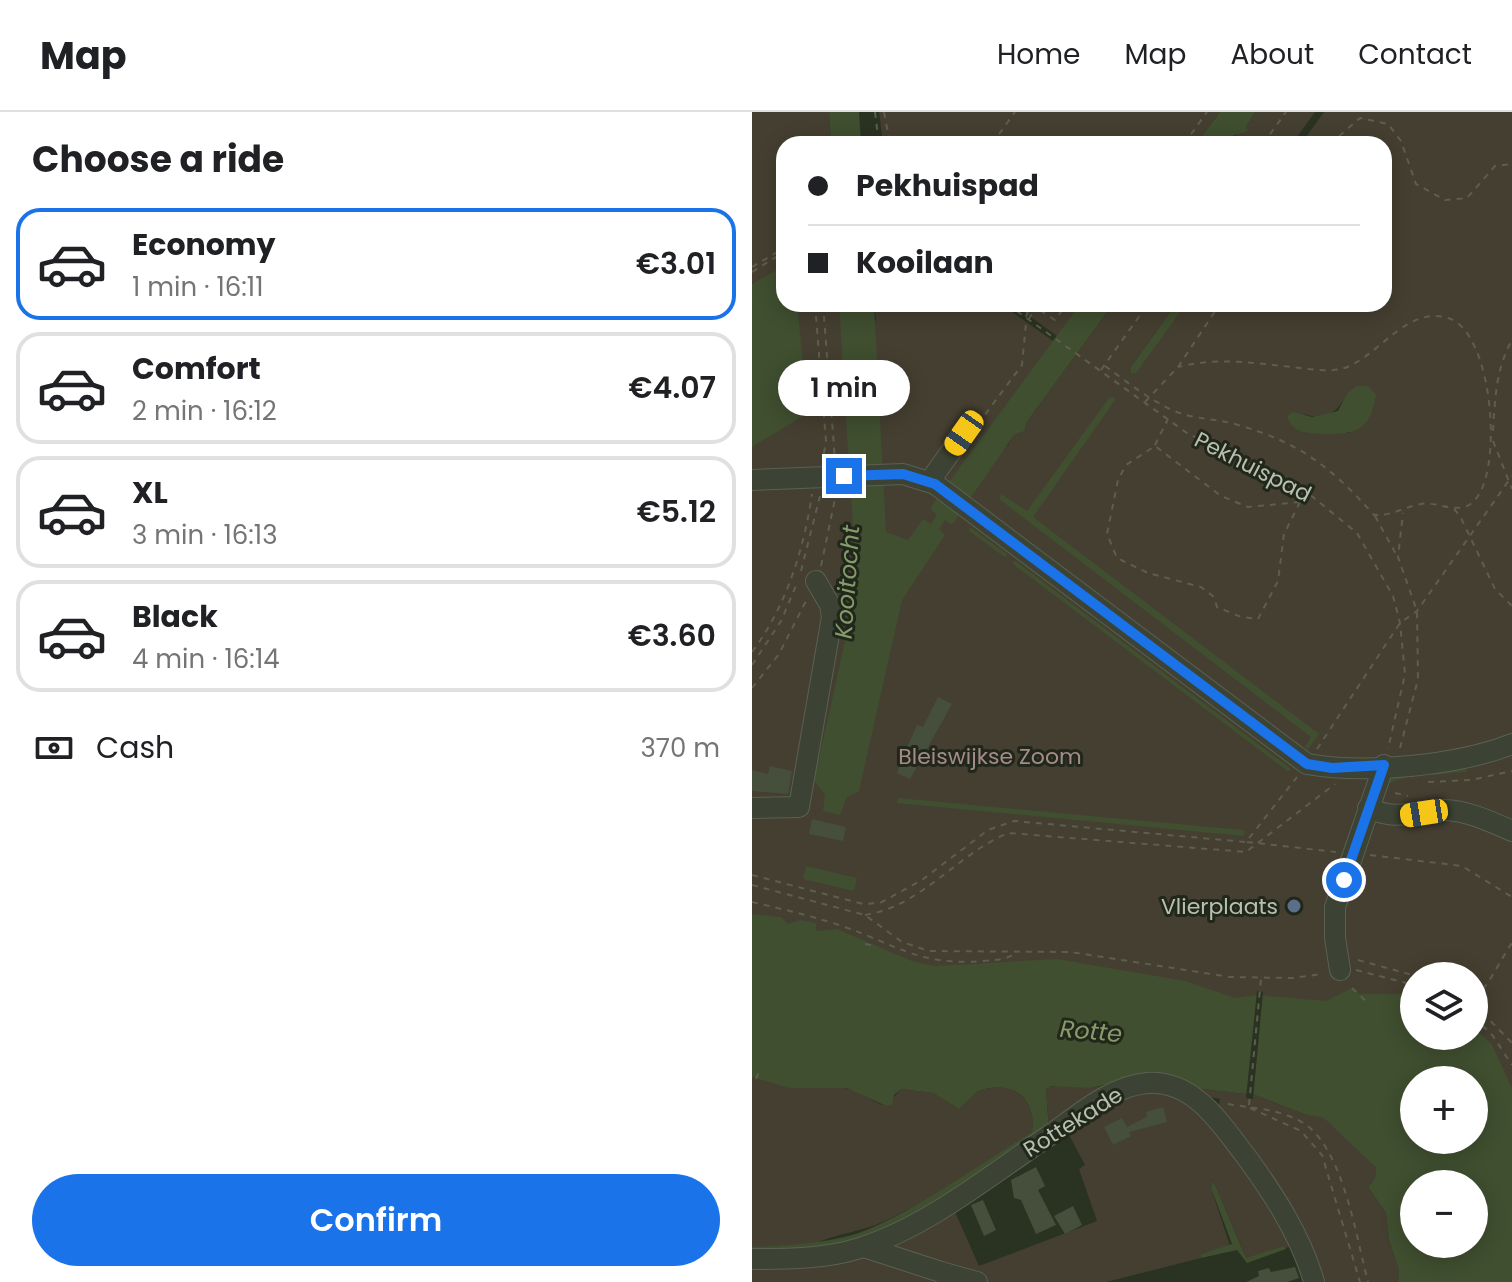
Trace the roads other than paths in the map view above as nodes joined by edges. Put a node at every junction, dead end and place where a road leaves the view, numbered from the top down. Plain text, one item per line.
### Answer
1 (964, 433) road end
2 (752, 480) edge
3 (936, 485) junction
4 (816, 581) road end
5 (1512, 744) edge
6 (1384, 765) junction
7 (752, 808) edge
8 (1368, 808) junction
9 (1512, 831) edge
10 (1343, 971) road end
11 (864, 1247) junction
12 (752, 1259) edge
13 (948, 1279) edge
14 (977, 1282) edge
15 (1314, 1282) edge

1 - 3 street
2 - 3 street
3 - 6 street
4 - 7 street
5 - 6 street
6 - 8 street
8 - 9 street
8 - 10 street
11 - 12 street, Rottekade
11 - 13 street
11 - 15 street, Rottekade
13 - 14 street

